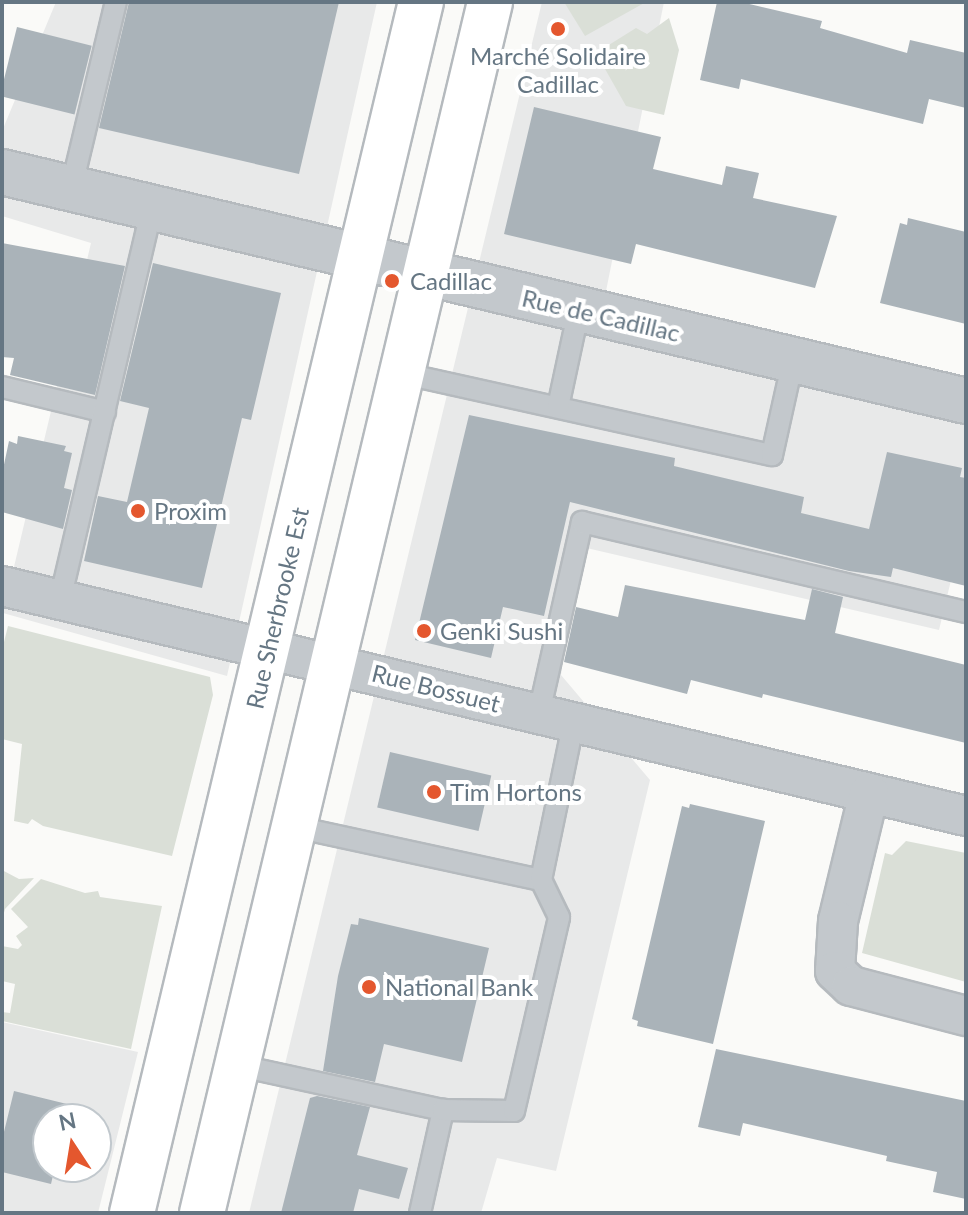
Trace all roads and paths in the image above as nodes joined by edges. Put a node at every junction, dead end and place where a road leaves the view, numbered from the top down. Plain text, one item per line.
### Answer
1 (116, 2) edge
2 (421, 2) edge
3 (490, 2) edge
4 (2, 172) edge
5 (71, 189) junction
6 (152, 208) junction
7 (360, 257) junction
8 (427, 274) junction
9 (579, 309) junction
10 (793, 360) junction
11 (401, 373) junction
12 (2, 387) edge
13 (966, 401) edge
14 (558, 407) junction
15 (105, 412) junction
16 (2, 586) edge
17 (60, 600) junction
18 (966, 612) edge
19 (268, 648) junction
20 (329, 662) junction
21 (557, 717) junction
22 (869, 793) junction
23 (966, 816) edge
24 (291, 826) junction
25 (541, 880) junction
26 (966, 1016) edge
27 (236, 1065) junction
28 (443, 1110) junction
29 (132, 1213) edge
30 (202, 1213) edge
31 (420, 1213) edge

1 - 5 lane
2 - 7 main road, Rue Sherbrooke Est
3 - 8 main road
4 - 5 street, Rue de Cadillac
5 - 6 street, Rue de Cadillac
6 - 7 street, Rue de Cadillac
6 - 15 lane
7 - 8 street, Rue de Cadillac
7 - 19 main road, Rue Sherbrooke Est
8 - 9 street, Rue de Cadillac
8 - 11 main road
9 - 10 street, Rue de Cadillac
9 - 14 lane
10 - 13 street, Rue de Cadillac
10 - 14 lane
11 - 14 lane
11 - 20 main road
12 - 15 lane
15 - 17 lane
16 - 17 street, Rue Bossuet
17 - 19 street, Rue Bossuet
18 - 21 lane
19 - 20 street, Rue Bossuet
19 - 29 main road, Rue Sherbrooke Est
20 - 21 street, Rue Bossuet
20 - 24 main road
21 - 22 street, Rue Bossuet
21 - 25 lane
22 - 23 street, Rue Bossuet
22 - 26 street
24 - 25 lane
24 - 27 main road
25 - 28 lane
27 - 28 lane
27 - 30 main road
28 - 31 lane

